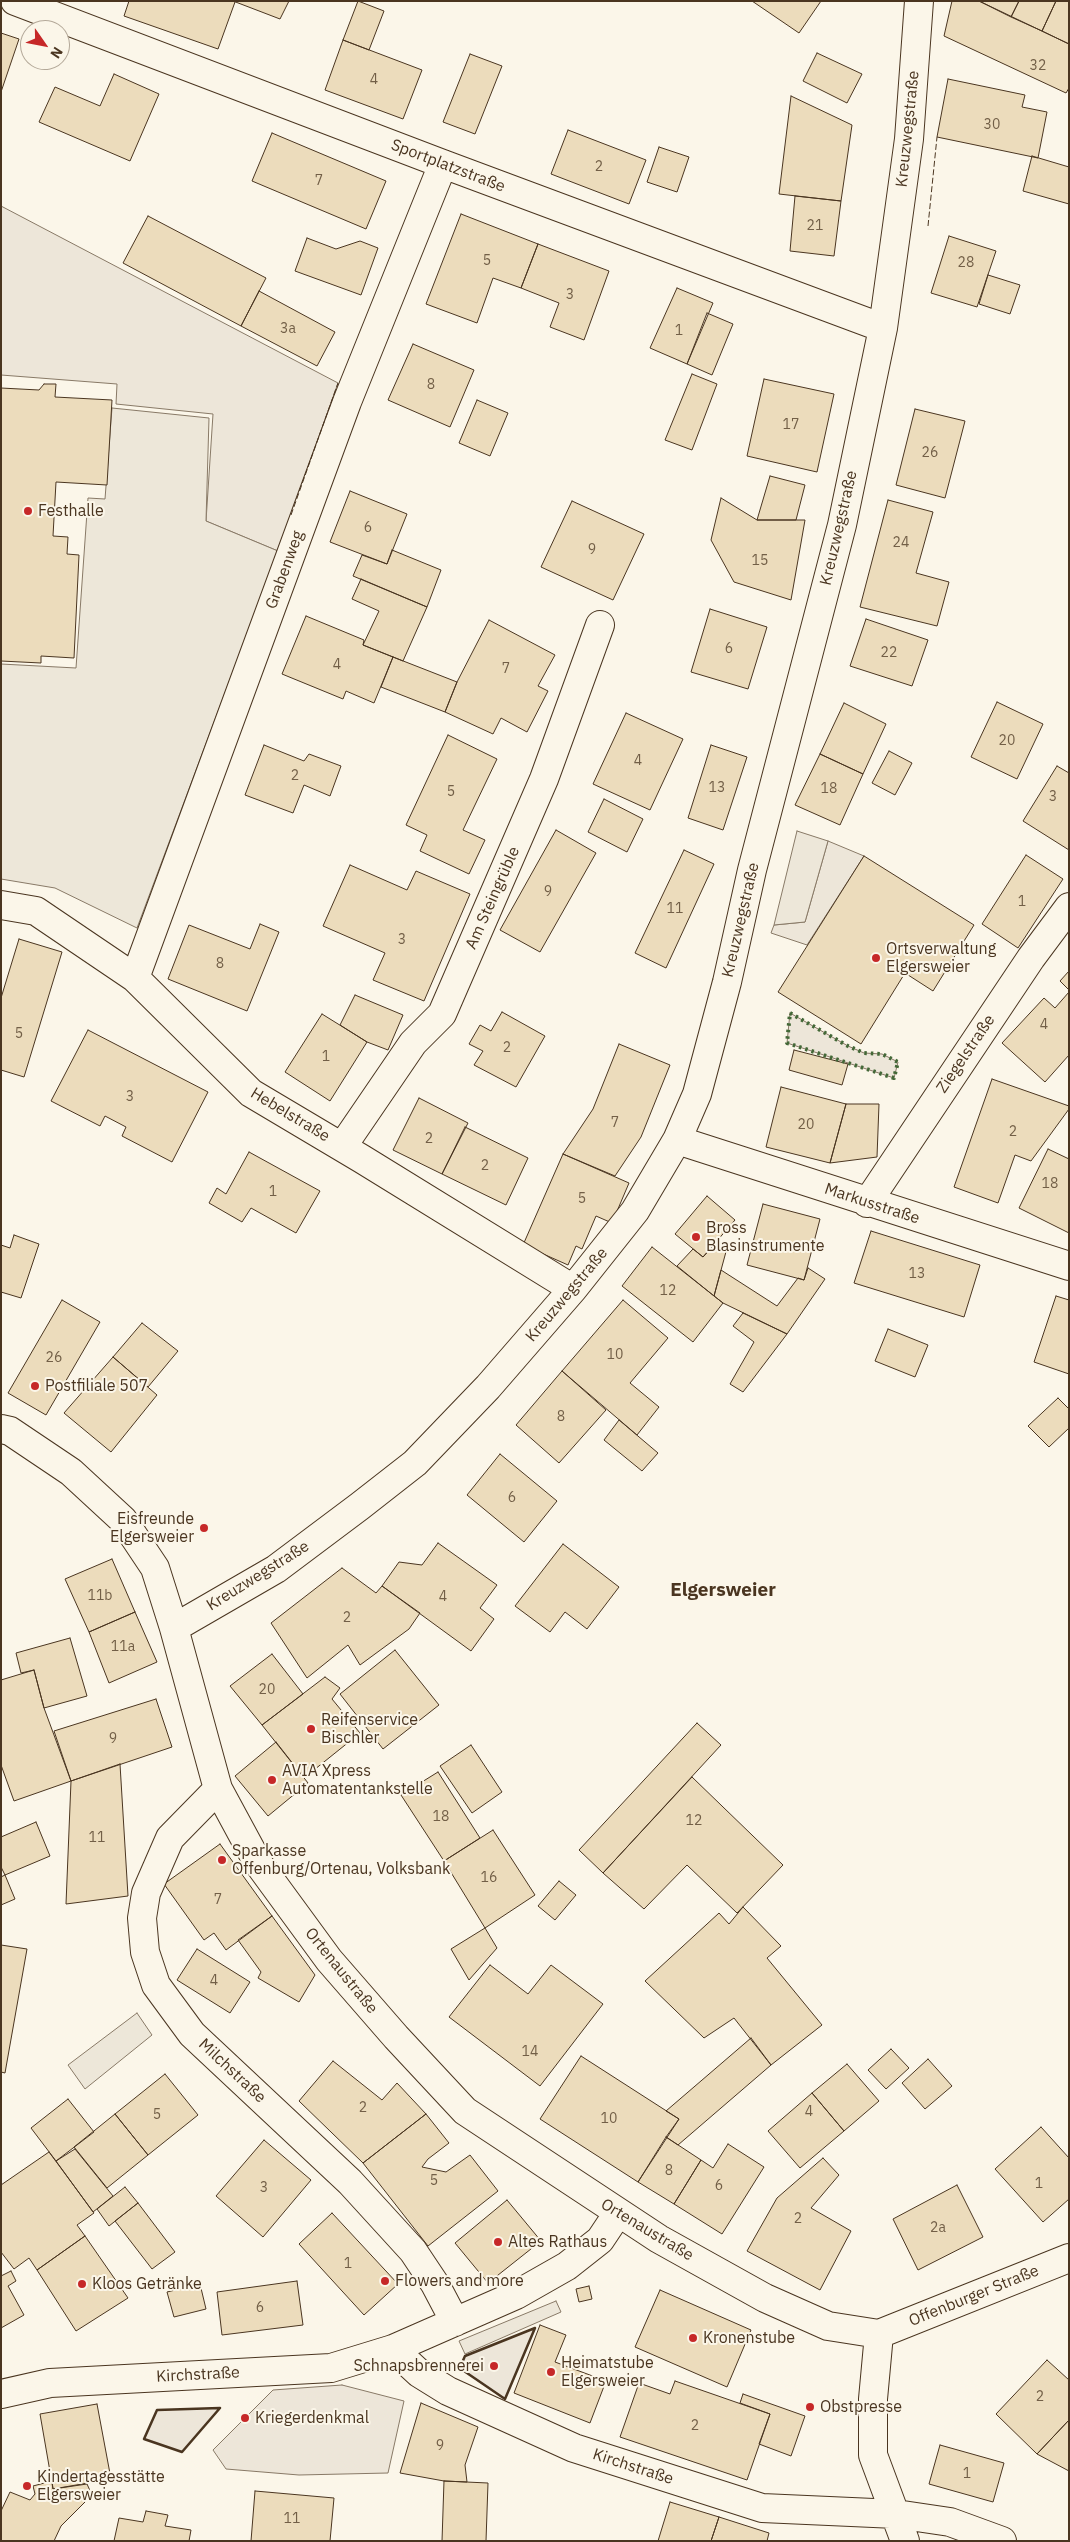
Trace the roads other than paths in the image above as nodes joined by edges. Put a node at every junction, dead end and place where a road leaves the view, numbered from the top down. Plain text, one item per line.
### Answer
1 (15, 1) edge
2 (919, 1) edge
3 (443, 164) junction
4 (883, 328) junction
5 (600, 625) dead end
6 (1, 905) edge
7 (1069, 907) edge
8 (135, 978) junction
9 (677, 1140) junction
10 (342, 1147) junction
11 (867, 1203) junction
12 (1069, 1266) edge
13 (573, 1289) junction
14 (1, 1429) edge
15 (174, 1628) junction
16 (218, 1789) junction
17 (618, 2213) junction
18 (1069, 2258) edge
19 (455, 2322) junction
20 (879, 2334) junction
21 (393, 2350) junction
22 (1, 2394) edge
23 (896, 2514) junction
24 (905, 2541) edge
25 (1002, 2541) edge

1 - 3 street, Sportplatzstraße
2 - 4 street, Kreuzwegstraße
3 - 4 street, Sportplatzstraße
3 - 8 street, Grabenweg
4 - 9 street, Kreuzwegstraße
5 - 10 street, Am Steingrüble
6 - 8 street, Hebelstraße
7 - 11 street, Ziegelstraße
8 - 10 street, Hebelstraße
9 - 11 street, Markusstraße
9 - 13 street, Kreuzwegstraße
10 - 13 street, Hebelstraße
11 - 12 street, Markusstraße
13 - 15 street, Kreuzwegstraße
14 - 15 street, Ortenaustraße
15 - 16 street, Ortenaustraße
16 - 17 street, Ortenaustraße
16 - 19 street, Milchstraße
17 - 19 street, Kirchstraße
17 - 20 street, Ortenaustraße
18 - 20 street, Offenburger Straße
19 - 21 street, Kirchstraße
20 - 23 street
21 - 22 street, Kirchstraße
21 - 23 street, Kirchstraße
23 - 24 street
23 - 25 street, Kirchstraße

